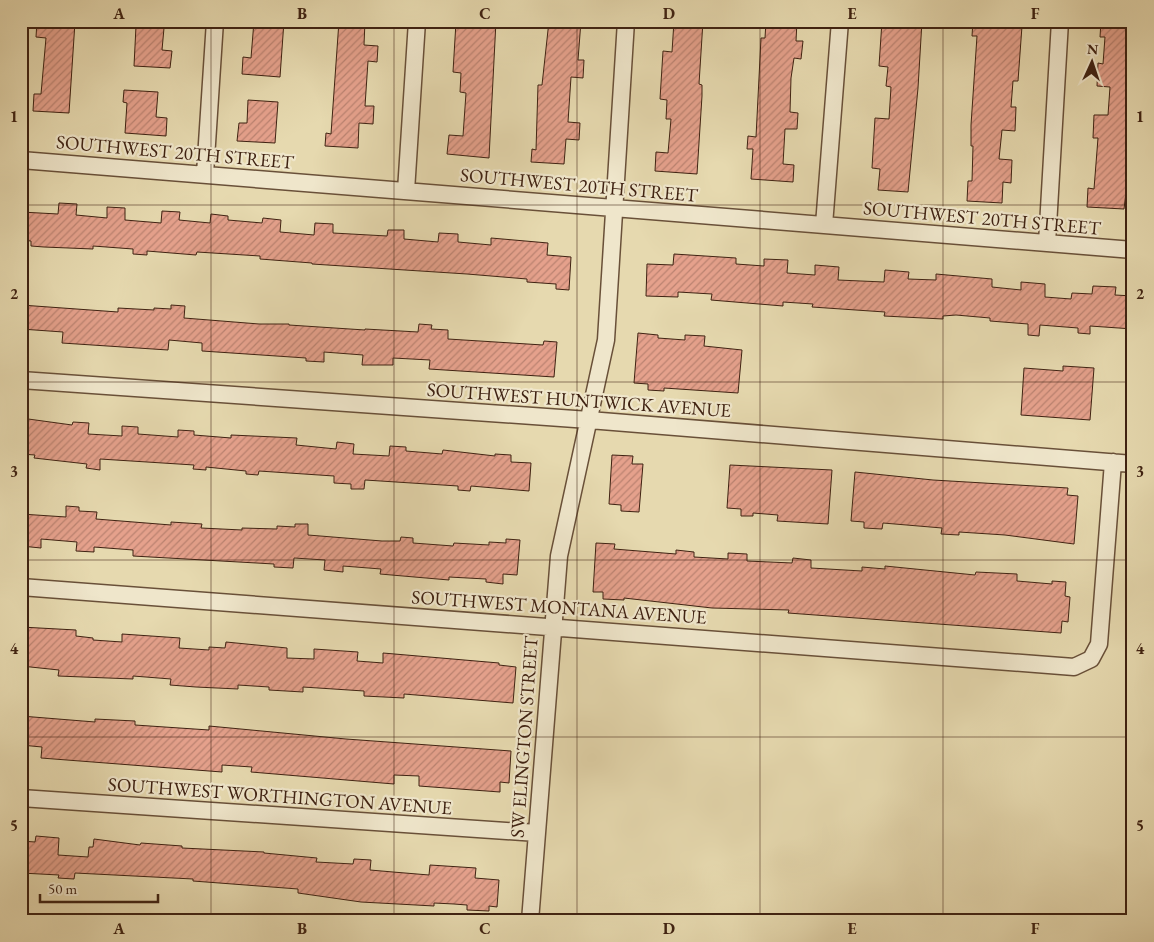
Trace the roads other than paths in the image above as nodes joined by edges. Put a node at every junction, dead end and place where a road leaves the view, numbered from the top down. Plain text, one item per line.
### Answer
1 (215, 21) edge
2 (417, 21) edge
3 (626, 21) edge
4 (840, 21) edge
5 (1060, 21) edge
6 (21, 160) edge
7 (205, 174) junction
8 (406, 191) junction
9 (615, 207) junction
10 (824, 225) junction
11 (1047, 243) junction
12 (1133, 250) edge
13 (21, 380) edge
14 (589, 420) junction
15 (1113, 462) junction
16 (1133, 464) edge
17 (21, 587) edge
18 (552, 626) junction
19 (21, 798) edge
20 (537, 833) junction
21 (530, 921) edge

1 - 7 street
2 - 8 street
3 - 9 street, SW ELINGTON STREET
4 - 10 street
5 - 11 street
6 - 7 street, SOUTHWEST 20TH STREET
7 - 8 street, SOUTHWEST 20TH STREET
8 - 9 street, SOUTHWEST 20TH STREET
9 - 10 street, SOUTHWEST 20TH STREET
9 - 14 street, SW ELINGTON STREET
10 - 11 street, SOUTHWEST 20TH STREET
11 - 12 street, SOUTHWEST 20TH STREET
13 - 14 street, SOUTHWEST HUNTWICK AVENUE
14 - 15 street, SOUTHWEST HUNTWICK AVENUE
14 - 18 street, SW ELINGTON STREET
15 - 16 street, SOUTHWEST HUNTWICK AVENUE
15 - 18 street, SOUTHWEST MONTANA AVENUE
17 - 18 street, SOUTHWEST MONTANA AVENUE
18 - 20 street, SW ELINGTON STREET
19 - 20 street, SOUTHWEST WORTHINGTON AVENUE
20 - 21 street, SW ELINGTON STREET

